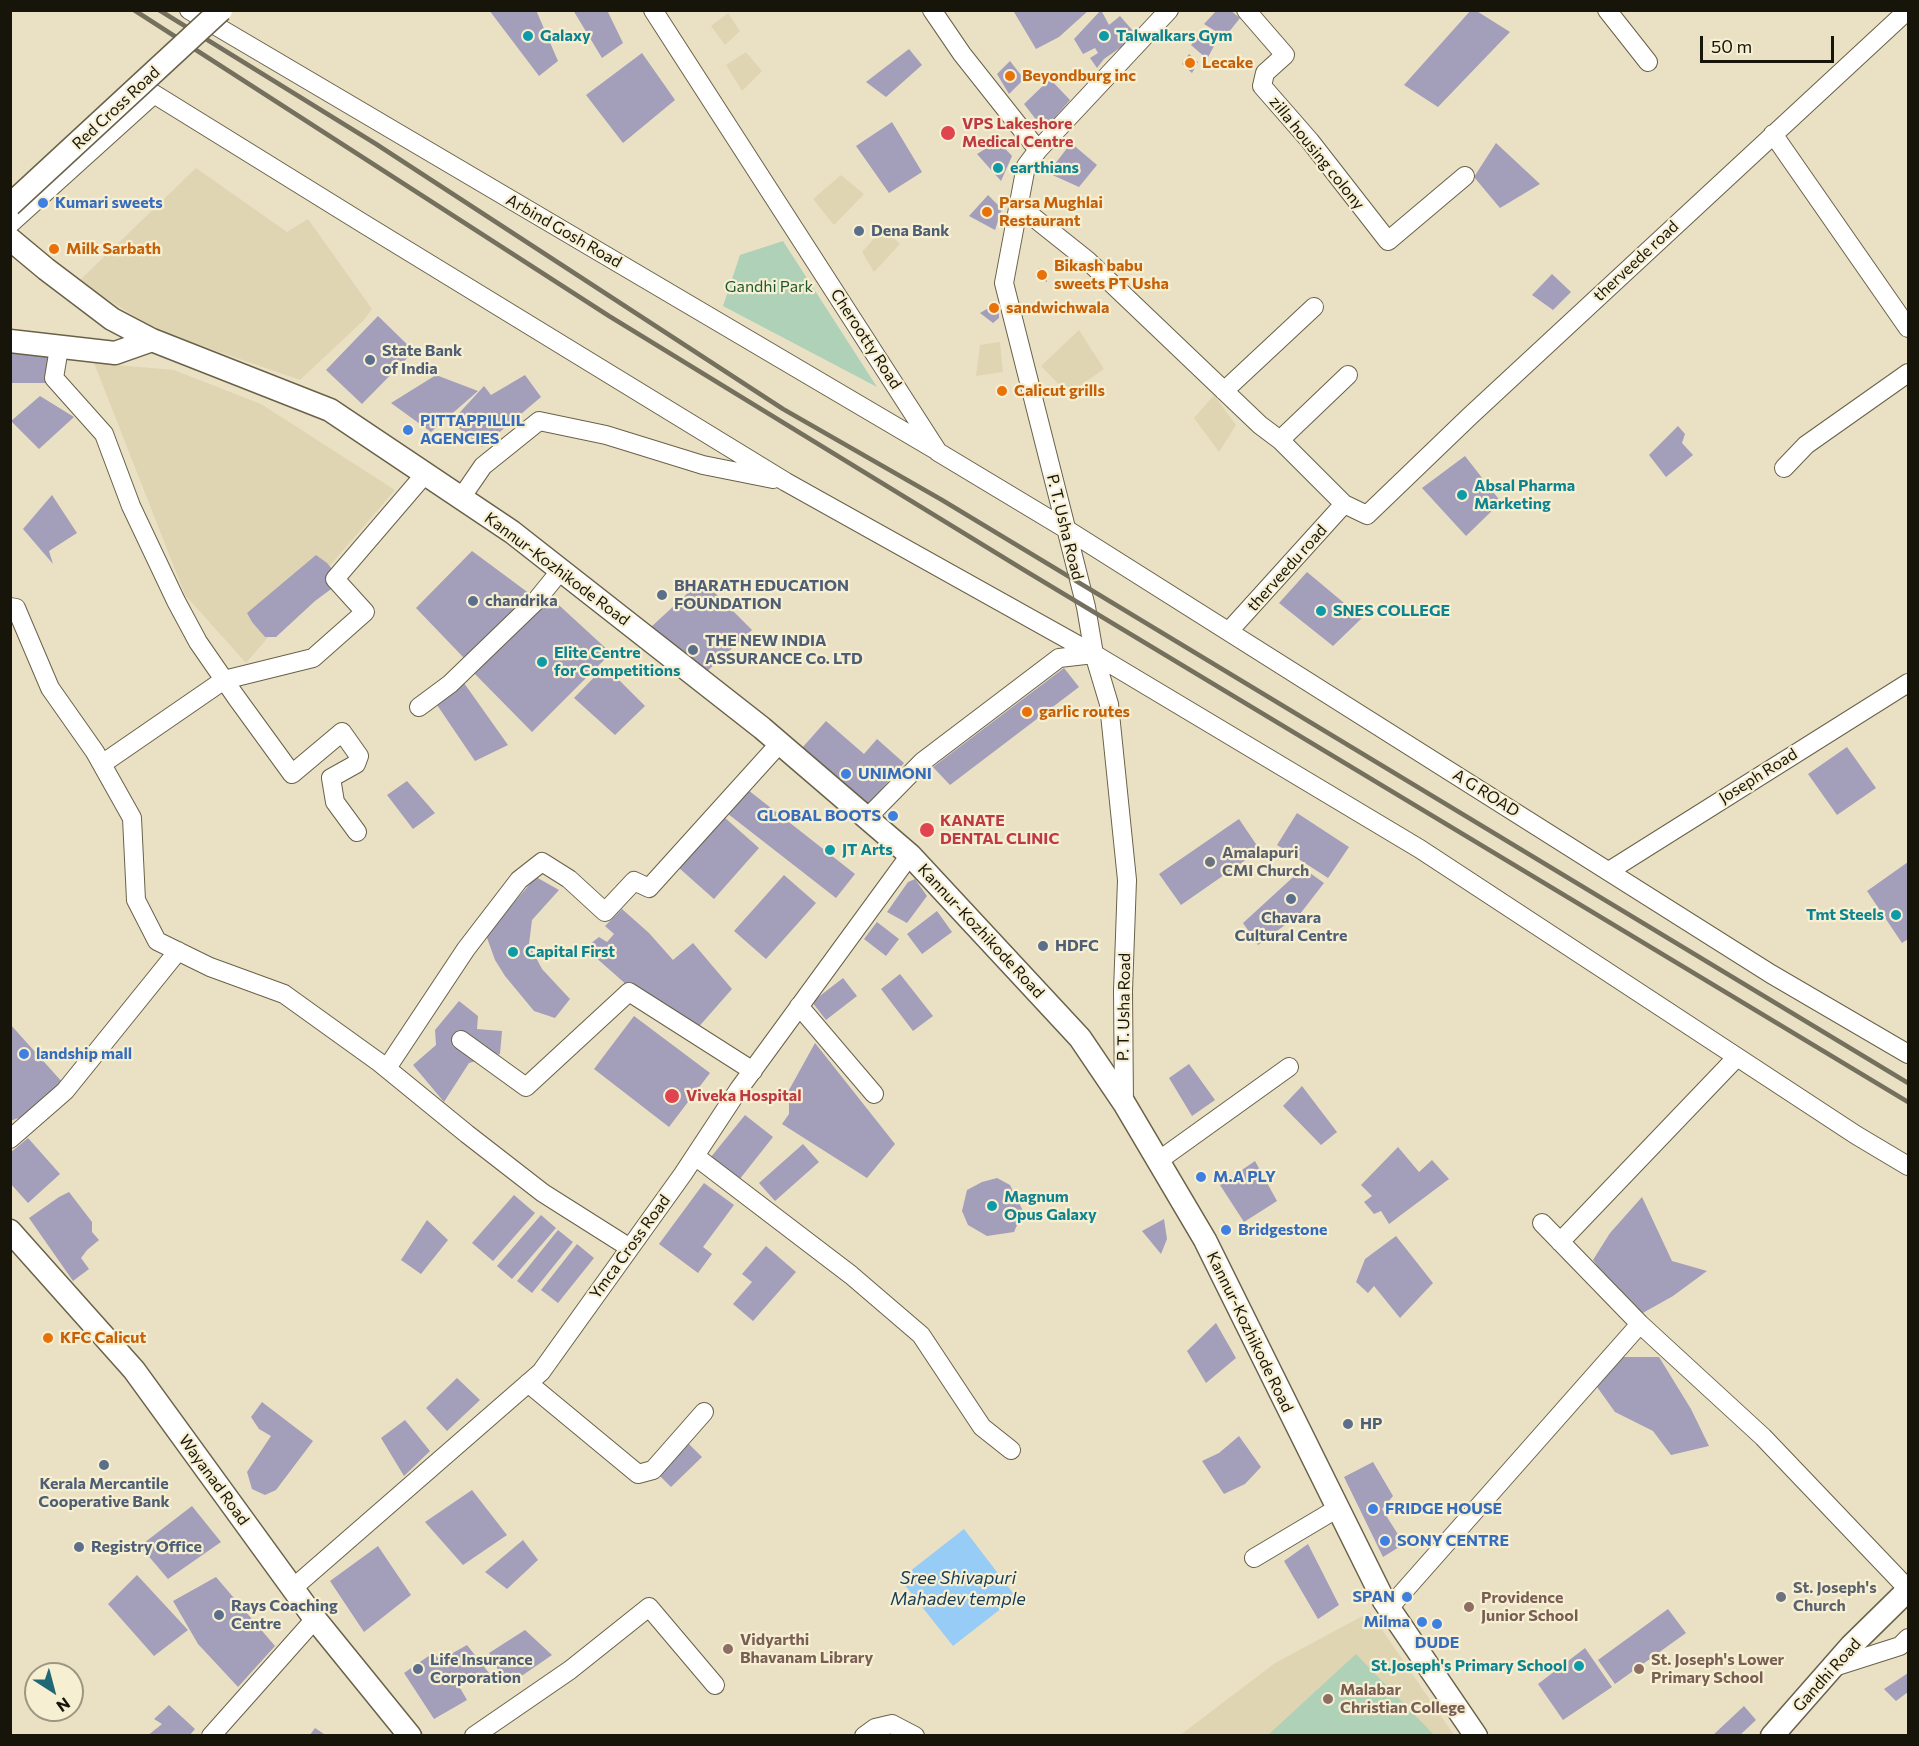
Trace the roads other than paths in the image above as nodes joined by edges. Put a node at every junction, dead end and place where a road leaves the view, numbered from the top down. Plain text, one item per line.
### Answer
1 (189, 10) edge
2 (221, 10) edge
3 (654, 10) edge
4 (932, 10) edge
5 (1169, 10) edge
6 (1246, 10) edge
7 (1607, 10) edge
8 (1908, 10) edge
9 (1648, 62) dead end
10 (1773, 134) junction
11 (1038, 150) junction
12 (1465, 176) dead end
13 (10, 205) edge
14 (1018, 205) junction
15 (10, 224) edge
16 (10, 239) edge
17 (1314, 307) dead end
18 (1908, 328) edge
19 (153, 340) junction
20 (10, 341) edge
21 (59, 348) junction
22 (1908, 373) edge
23 (1348, 375) dead end
24 (1224, 391) junction
25 (1280, 440) junction
26 (938, 452) junction
27 (1784, 468) dead end
28 (424, 474) junction
29 (786, 482) junction
30 (461, 498) junction
31 (1344, 504) junction
32 (1066, 529) junction
33 (561, 570) junction
34 (10, 607) edge
35 (1229, 632) junction
36 (1094, 654) junction
37 (224, 680) junction
38 (1908, 683) edge
39 (419, 707) dead end
40 (780, 743) junction
41 (102, 764) junction
42 (867, 818) junction
43 (357, 832) dead end
44 (910, 855) junction
45 (1609, 871) junction
46 (178, 951) junction
47 (799, 1006) junction
48 (461, 1040) dead end
49 (1908, 1054) edge
50 (1737, 1057) junction
51 (1289, 1067) dead end
52 (387, 1068) junction
53 (753, 1071) junction
54 (874, 1094) dead end
55 (1124, 1103) junction
56 (10, 1139) edge
57 (695, 1156) junction
58 (1158, 1161) junction
59 (1908, 1166) edge
60 (1542, 1223) dead end
61 (10, 1231) edge
62 (1560, 1242) junction
63 (630, 1248) junction
64 (1640, 1324) junction
65 (528, 1383) junction
66 (704, 1412) dead end
67 (1011, 1450) dead end
68 (1338, 1508) junction
69 (1254, 1558) dead end
70 (293, 1588) junction
71 (1908, 1590) edge
72 (1389, 1608) junction
73 (315, 1618) junction
74 (1908, 1638) edge
75 (1831, 1668) junction
76 (715, 1685) dead end
77 (211, 1736) edge
78 (410, 1736) edge
79 (474, 1736) edge
80 (864, 1736) edge
81 (915, 1736) edge
82 (1476, 1736) edge
83 (1772, 1736) edge

1 - 26 street, Arbind Gosh Road
2 - 13 main road, Red Cross Road, bridge
3 - 26 street, Cherootty Road
4 - 11 street
5 - 11 street, P. T. Usha Road
6 - 12 street, zilla housing colony
7 - 9 street
8 - 10 street, therveede road
10 - 18 street
10 - 31 street, therveede road
11 - 14 street, P. T. Usha Road
14 - 24 street
14 - 32 street, P. T. Usha Road
15 - 29 street
16 - 19 main road, Kannur-Kozhikode Road
17 - 24 street
19 - 21 main road
19 - 28 main road, Kannur-Kozhikode Road
20 - 21 main road
21 - 37 street
22 - 27 street
23 - 25 street
24 - 25 street
25 - 31 street
26 - 32 street, Cherootty Road
28 - 30 main road, Kannur-Kozhikode Road
28 - 37 street
29 - 30 street
29 - 36 street
30 - 33 main road, Kannur-Kozhikode Road
31 - 35 street, therveedu road
32 - 35 street, A G ROAD
32 - 36 street, P. T. Usha Road
33 - 39 street
33 - 40 main road, Kannur-Kozhikode Road
34 - 41 street
35 - 45 street, A G ROAD
36 - 42 street
36 - 50 street
36 - 55 street, P. T. Usha Road
37 - 41 street
37 - 43 street
38 - 45 street, Joseph Road
40 - 42 main road, Kannur-Kozhikode Road
40 - 52 street
41 - 46 street
42 - 44 main road, Kannur-Kozhikode Road
44 - 47 street, Ymca Cross Road
44 - 55 main road, Kannur-Kozhikode Road
45 - 49 street, A G ROAD
46 - 52 street
46 - 56 street
47 - 53 street, Ymca Cross Road
47 - 54 street
48 - 53 street
50 - 59 street
50 - 62 street
51 - 58 street
52 - 63 street
53 - 57 street, Ymca Cross Road
55 - 58 main road, Kannur-Kozhikode Road
57 - 63 street, Ymca Cross Road
57 - 67 street
58 - 68 main road, Kannur-Kozhikode Road
60 - 62 street
61 - 70 main road, Wayanad Road
62 - 64 street
63 - 65 street, Ymca Cross Road
64 - 71 street
64 - 72 street
65 - 66 street
65 - 70 street, Ymca Cross Road
68 - 69 street
68 - 72 main road, Kannur-Kozhikode Road
70 - 73 main road, Wayanad Road
71 - 75 main road, Gandhi Road
72 - 82 main road, Kannur-Kozhikode Road
73 - 77 street
73 - 78 main road, Wayanad Road
74 - 75 street
75 - 83 main road, Gandhi Road
76 - 79 street
80 - 81 street

